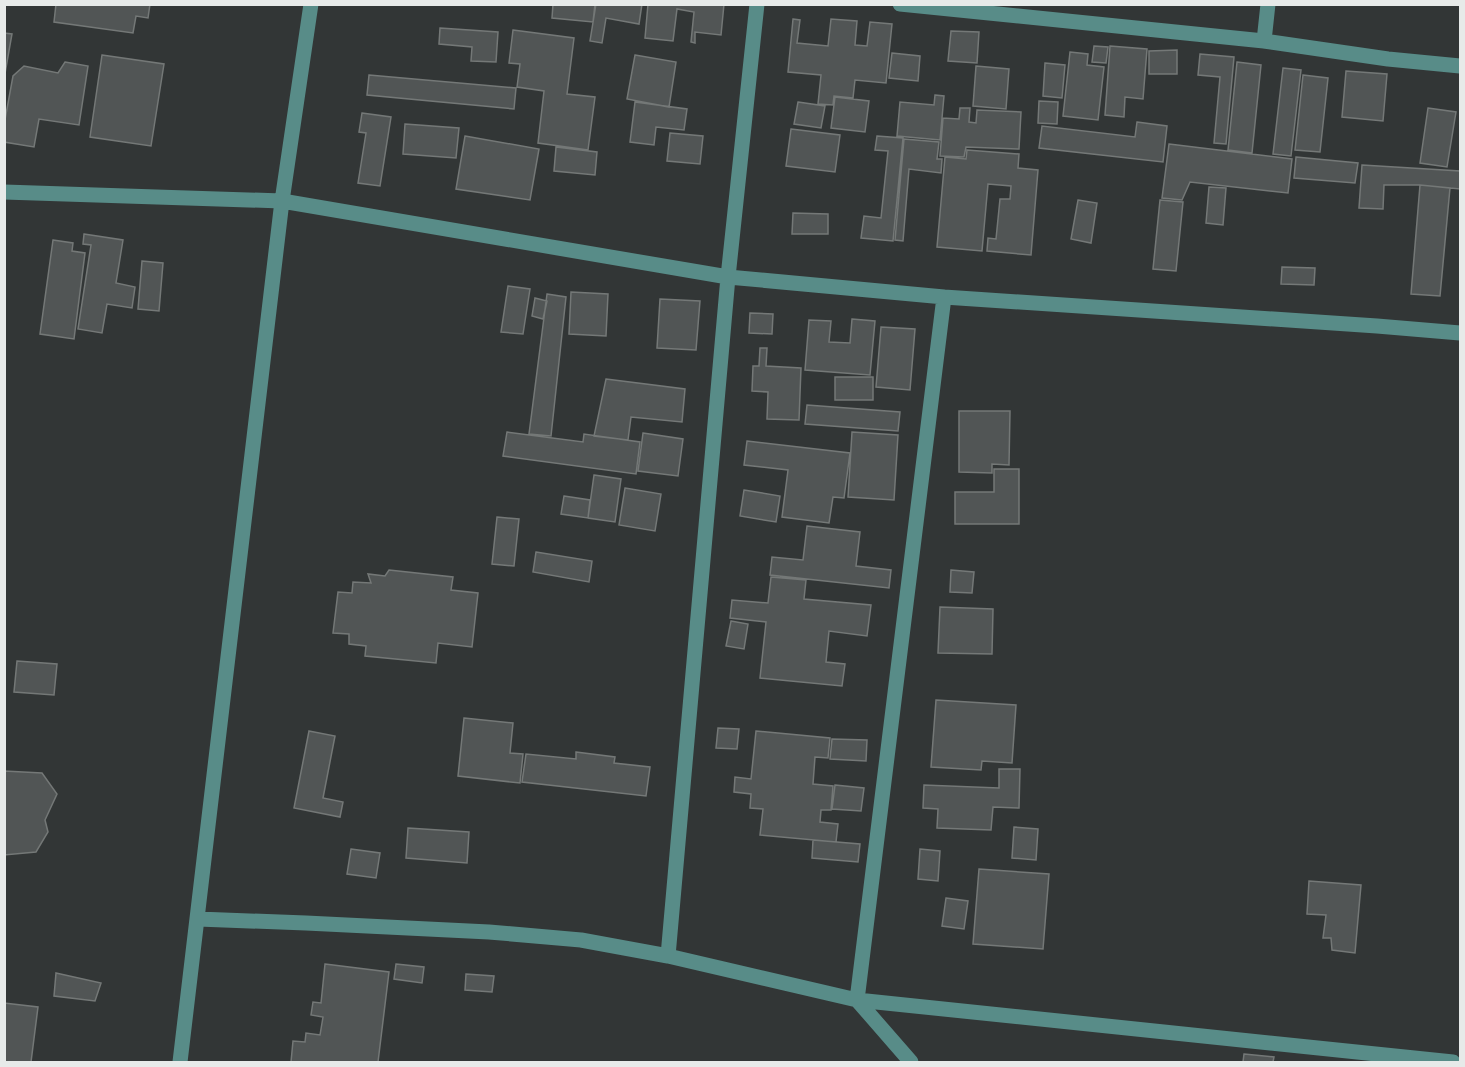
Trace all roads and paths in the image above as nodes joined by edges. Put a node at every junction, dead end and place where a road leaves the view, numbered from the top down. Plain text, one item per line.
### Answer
1 (311, 4) edge
2 (757, 4) edge
3 (900, 4) edge
4 (1268, 4) edge
5 (1264, 41) junction
6 (1461, 66) edge
7 (4, 192) edge
8 (282, 201) junction
9 (728, 277) junction
10 (944, 297) junction
11 (1461, 333) edge
12 (198, 919) junction
13 (668, 956) junction
14 (857, 1000) junction
15 (180, 1062) edge
16 (911, 1062) edge
17 (1453, 1062) edge

1 - 8 street
2 - 9 street
3 - 5 street
4 - 5 street
5 - 6 street
7 - 8 street
8 - 9 street
8 - 12 street
9 - 10 street
9 - 13 street
10 - 11 street
10 - 14 street
12 - 13 street
12 - 15 street
13 - 14 street
14 - 16 street
14 - 17 street

